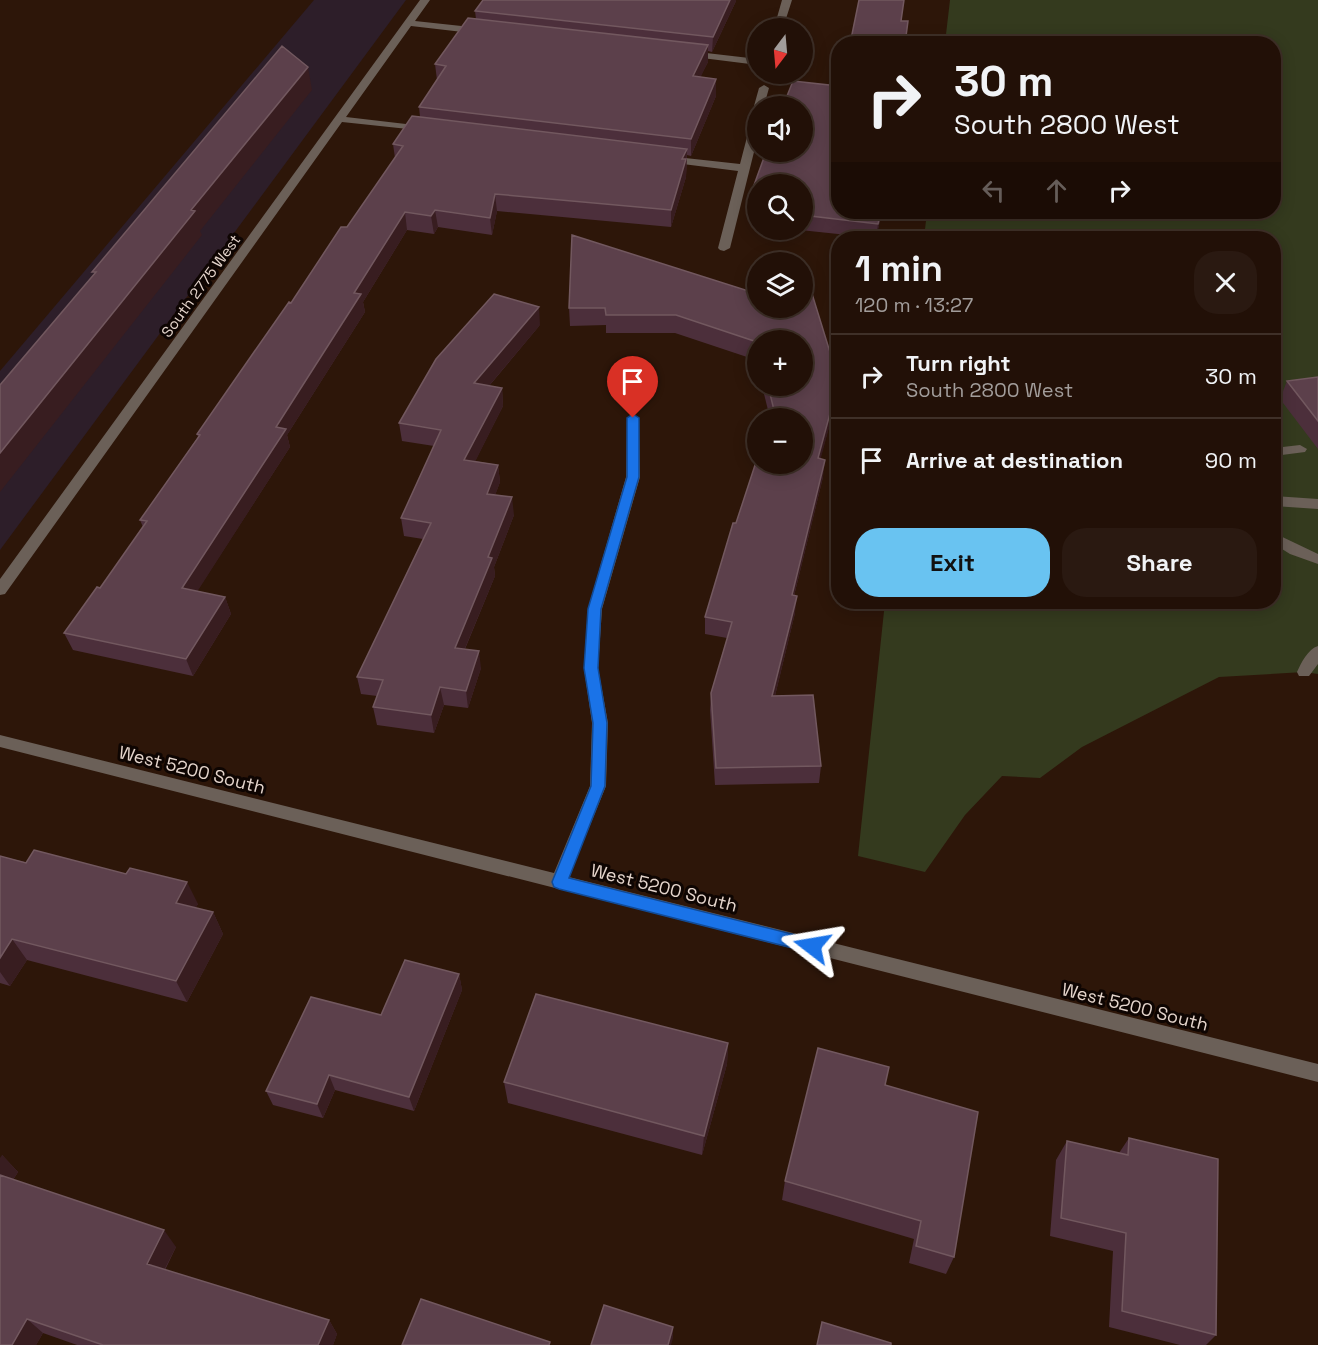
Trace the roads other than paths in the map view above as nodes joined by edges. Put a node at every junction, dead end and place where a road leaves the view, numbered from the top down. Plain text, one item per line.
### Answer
1 (425, 0) edge
2 (787, 0) edge
3 (781, 18) edge
4 (409, 23) junction
5 (491, 33) edge
6 (676, 53) edge
7 (747, 61) edge
8 (764, 88) dead end
9 (762, 96) edge
10 (340, 119) junction
11 (436, 131) edge
12 (747, 156) edge
13 (661, 158) edge
14 (744, 168) junction
15 (724, 248) dead end
16 (633, 418) dead end
17 (1300, 449) dead end
18 (1281, 451) edge
19 (1281, 501) edge
20 (1318, 504) edge
21 (1281, 542) edge
22 (1318, 559) edge
23 (0, 590) edge
24 (1318, 652) edge
25 (1304, 672) dead end
26 (0, 741) edge
27 (559, 882) junction
28 (1318, 1073) edge

1 - 4 street, South 2775 West
2 - 3 street
4 - 5 street
4 - 10 street, South 2775 West
6 - 7 street
8 - 9 street
10 - 11 street
10 - 23 street, South 2775 West
12 - 14 street
13 - 14 street
14 - 15 street
16 - 27 street
17 - 18 street
19 - 20 street
21 - 22 street
24 - 25 street
26 - 27 street, West 5200 South
27 - 28 street, West 5200 South

